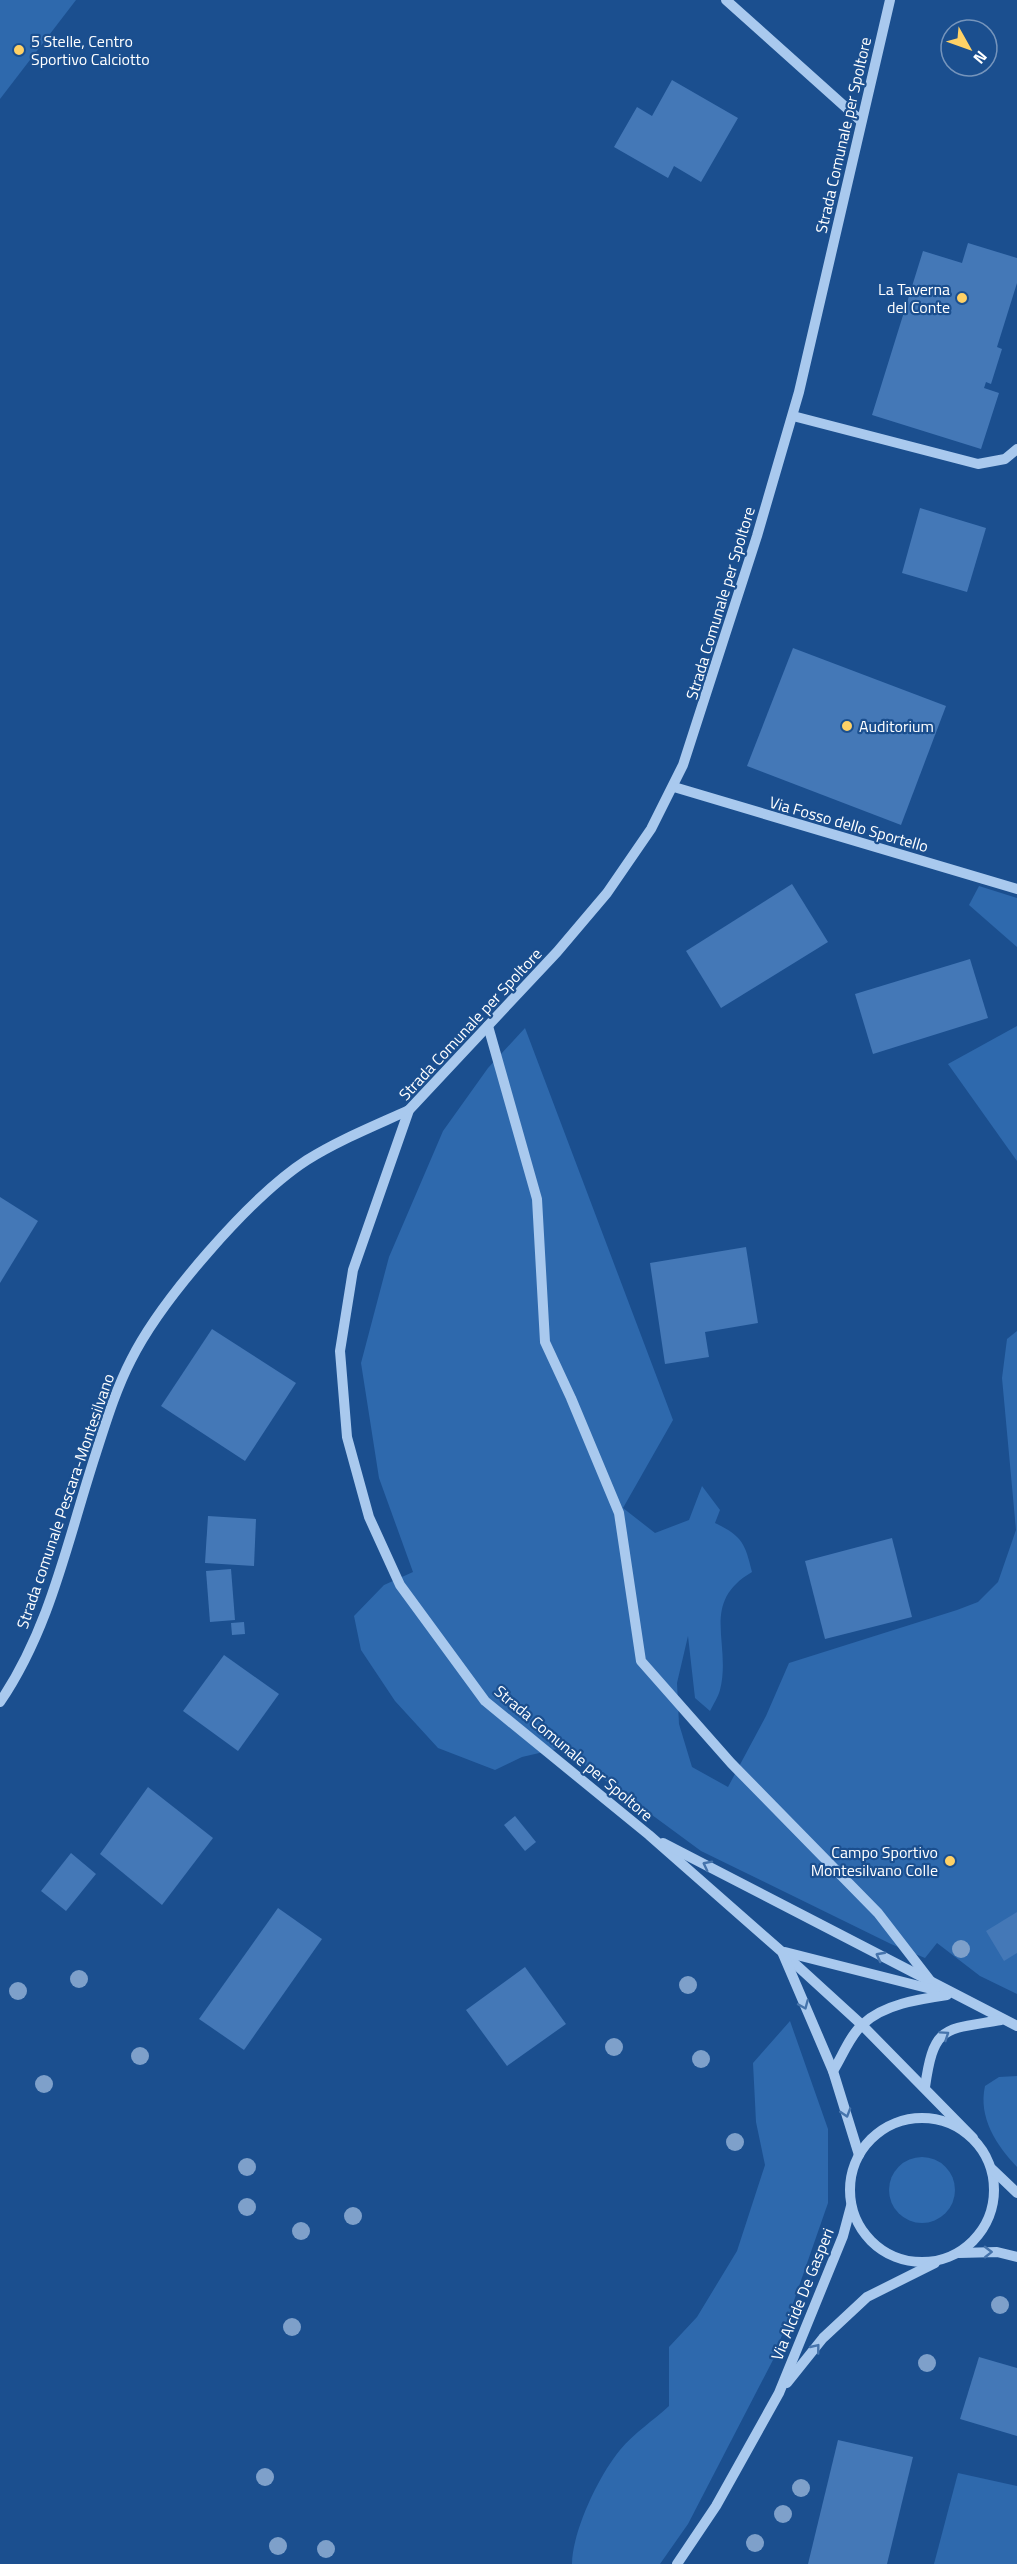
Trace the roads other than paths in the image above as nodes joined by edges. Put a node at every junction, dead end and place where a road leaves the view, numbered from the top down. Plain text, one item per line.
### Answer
1 (726, 0) edge
2 (890, 0) edge
3 (861, 121) junction
4 (792, 416) junction
5 (1017, 449) edge
6 (674, 787) junction
7 (1017, 888) edge
8 (488, 1026) junction
9 (409, 1110) junction
10 (0, 1702) edge
11 (649, 1835) junction
12 (782, 1951) junction
13 (932, 1983) junction
14 (953, 1994) junction
15 (1002, 2020) junction
16 (862, 2025) junction
17 (1017, 2026) edge
18 (833, 2072) junction
19 (925, 2087) junction
20 (973, 2138) junction
21 (859, 2155) junction
22 (992, 2169) junction
23 (1017, 2193) edge
24 (851, 2206) junction
25 (959, 2253) junction
26 (1017, 2257) edge
27 (938, 2261) junction
28 (779, 2393) junction
29 (677, 2564) edge

1 - 3 street
2 - 3 street, Strada Comunale per Spoltore
3 - 4 street, Strada Comunale per Spoltore
4 - 5 street
4 - 6 street, Strada Comunale per Spoltore
6 - 7 street, Via Fosso dello Sportello
6 - 8 street, Strada Comunale per Spoltore
8 - 9 street, Strada Comunale per Spoltore
8 - 13 street
9 - 10 street, Strada comunale Pescara-Montesilvano
9 - 11 street, Strada Comunale per Spoltore
11 - 12 street, Strada Comunale per Spoltore
13 -> 11 street
12 - 14 street
12 - 16 street, Strada Comunale per Spoltore
12 -> 18 street, Strada Comunale per Spoltore
13 - 14 street
14 - 15 street
14 - 16 street
15 - 17 street
19 -> 15 street
16 - 18 street
16 - 19 street, Strada Comunale per Spoltore
18 -> 21 street, Strada Comunale per Spoltore
19 - 20 street, Strada Comunale per Spoltore
20 - 21 street
20 - 22 street
21 - 24 street
22 - 23 street
22 - 25 street
24 - 27 street
24 - 28 street, Via Alcide De Gasperi
25 -> 26 street
25 - 27 street
28 -> 27 street, Via Alcide De Gasperi
28 - 29 street, Via Alcide De Gasperi

